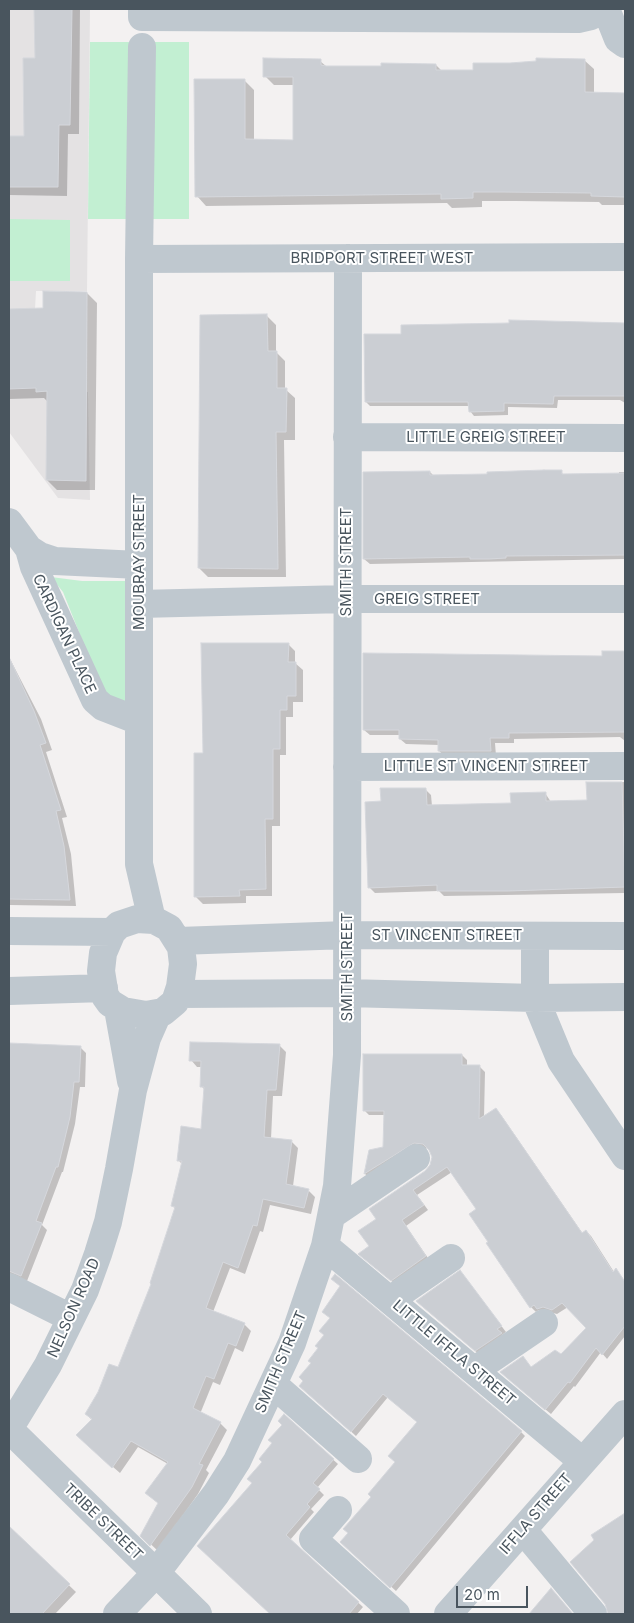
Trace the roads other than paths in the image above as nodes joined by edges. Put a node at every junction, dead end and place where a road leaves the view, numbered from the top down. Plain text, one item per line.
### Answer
1 (593, 11) edge
2 (142, 13) edge
3 (279, 14) edge
4 (625, 44) edge
5 (142, 47) dead end
6 (625, 257) edge
7 (348, 258) junction
8 (139, 260) junction
9 (347, 437) junction
10 (625, 438) edge
11 (9, 522) edge
12 (29, 549) junction
13 (139, 566) junction
14 (346, 599) junction
15 (625, 599) edge
16 (139, 604) junction
17 (139, 720) junction
18 (347, 766) junction
19 (625, 766) edge
20 (139, 864) junction
21 (152, 920) junction
22 (118, 927) junction
23 (9, 931) edge
24 (347, 935) junction
25 (535, 936) junction
26 (625, 936) edge
27 (179, 941) junction
28 (9, 991) edge
29 (347, 993) junction
30 (179, 994) junction
31 (625, 996) edge
32 (111, 998) junction
33 (535, 998) junction
34 (158, 1013) junction
35 (133, 1090) junction
36 (625, 1156) edge
37 (416, 1158) dead end
38 (332, 1215) junction
39 (325, 1246) junction
40 (451, 1258) dead end
41 (9, 1287) edge
42 (390, 1300) junction
43 (71, 1318) junction
44 (544, 1323) dead end
45 (475, 1370) junction
46 (273, 1384) junction
47 (623, 1424) edge
48 (9, 1429) edge
49 (358, 1459) dead end
50 (582, 1460) junction
51 (338, 1510) dead end
52 (523, 1530) junction
53 (156, 1573) junction
54 (117, 1614) edge
55 (198, 1614) edge
56 (396, 1614) edge
57 (448, 1614) edge
58 (593, 1614) edge

1 - 3 street
1 - 4 street
2 - 3 street
5 - 8 street, MOUBRAY STREET
6 - 7 street, BRIDPORT STREET WEST
7 - 8 street, BRIDPORT STREET WEST
7 - 9 street, SMITH STREET
8 - 13 street, MOUBRAY STREET
9 - 10 street, LITTLE GREIG STREET
9 - 14 street, SMITH STREET
11 - 12 street, CARDIGAN PLACE
12 - 13 street, CARDIGAN PLACE
12 - 17 street, CARDIGAN PLACE
13 - 16 street, MOUBRAY STREET
14 - 15 street, GREIG STREET
14 - 16 street, GREIG STREET
14 - 18 street, SMITH STREET
16 - 17 street, MOUBRAY STREET
17 - 20 street, MOUBRAY STREET
18 - 19 street, LITTLE ST VINCENT STREET
18 - 24 street, SMITH STREET
20 - 21 street, MOUBRAY STREET
20 - 22 street, MOUBRAY STREET
21 - 22 street
21 - 27 street
22 - 23 street
22 - 32 street
24 - 25 street, ST VINCENT STREET
24 - 27 street, ST VINCENT STREET
24 - 29 street, SMITH STREET
25 - 26 street, ST VINCENT STREET
25 - 33 street
27 - 30 street
28 - 32 street
29 - 30 street
29 - 33 street
29 - 38 street, SMITH STREET
30 - 34 street
31 - 33 street
32 - 34 street
32 - 35 street, NELSON ROAD
33 - 36 street
34 - 35 street, NELSON ROAD
35 - 43 street, NELSON ROAD
37 - 38 street
38 - 39 street, SMITH STREET
39 - 42 street, LITTLE IFFLA STREET
39 - 46 street, SMITH STREET
40 - 42 street
41 - 43 street
42 - 45 street, LITTLE IFFLA STREET
43 - 48 street, NELSON ROAD
44 - 45 street
45 - 50 street, LITTLE IFFLA STREET
46 - 49 street
46 - 53 street, SMITH STREET
47 - 50 street, IFFLA STREET
48 - 53 street, TRIBE STREET
50 - 52 street, IFFLA STREET
51 - 56 street
52 - 57 street, IFFLA STREET
52 - 58 street
53 - 54 street, SMITH STREET
53 - 55 street, TRIBE STREET

